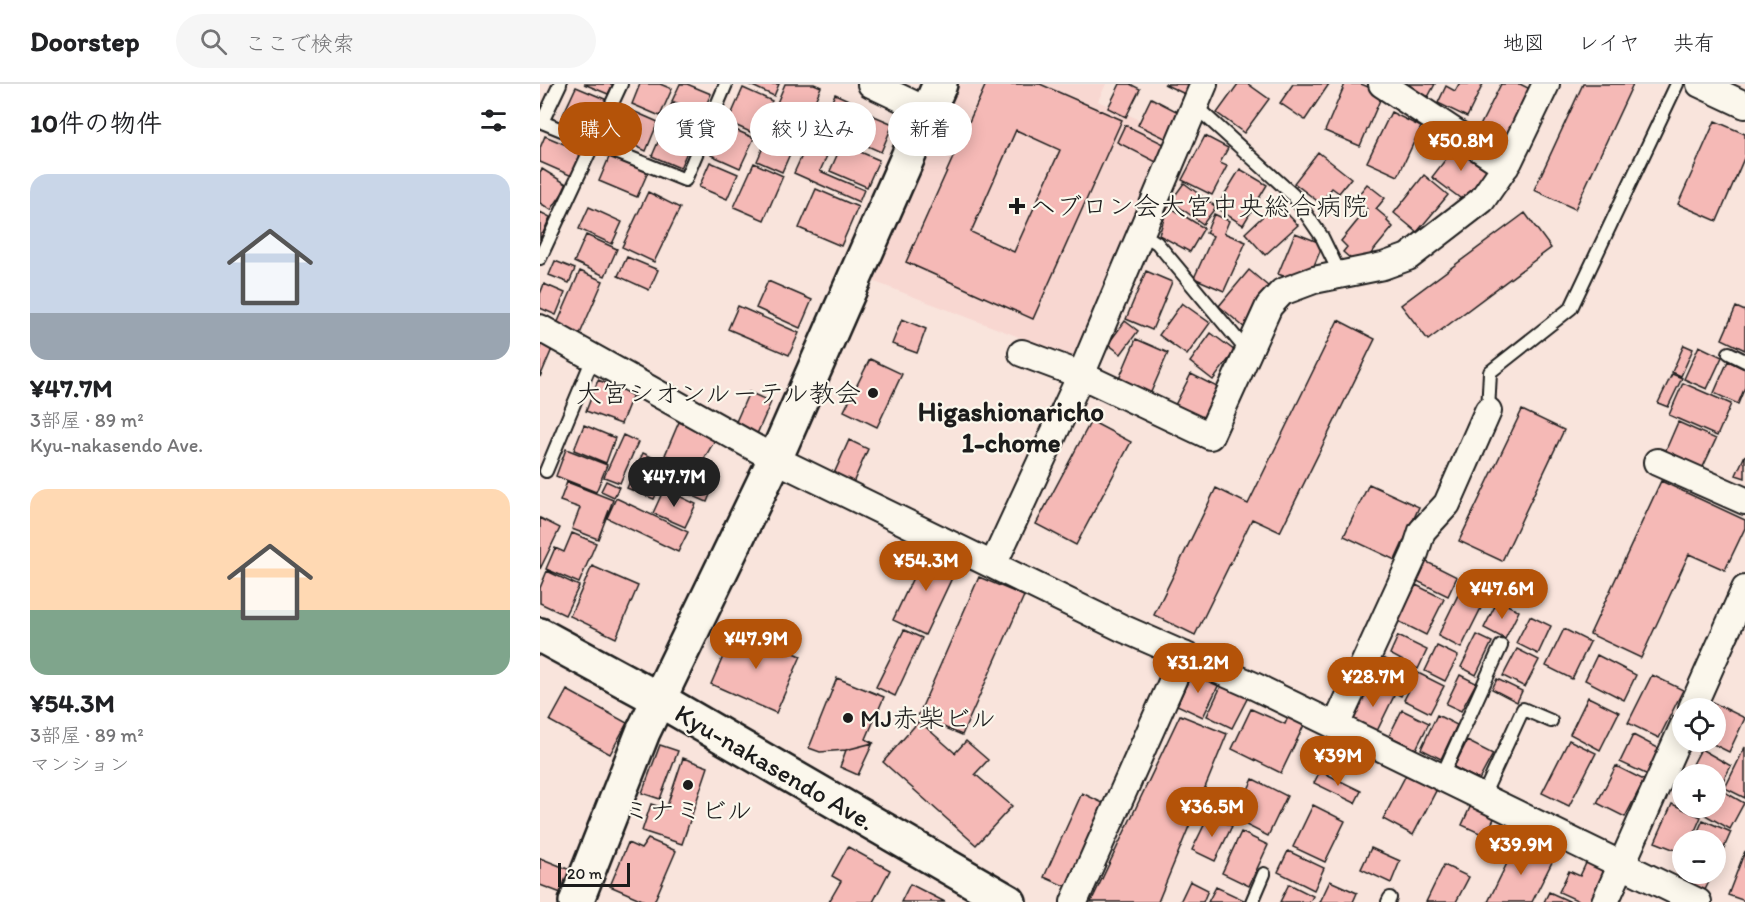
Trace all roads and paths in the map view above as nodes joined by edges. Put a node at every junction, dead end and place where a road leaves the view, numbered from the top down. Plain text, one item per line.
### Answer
1 (560, 84) edge
2 (621, 84) edge
3 (726, 84) edge
4 (871, 84) edge
5 (1382, 84) edge
6 (1546, 84) edge
7 (1677, 84) edge
8 (1700, 84) edge
9 (1199, 95) edge
10 (1738, 96) edge
11 (934, 97) edge
12 (612, 102) edge
13 (558, 129) edge
14 (587, 156) edge
15 (625, 156) edge
16 (1506, 166) junction
17 (1141, 233) junction
18 (540, 258) edge
19 (1340, 274) junction
20 (540, 328) edge
21 (1247, 351) junction
22 (1022, 353) dead end
23 (1729, 353) dead end
24 (593, 358) junction
25 (1745, 361) edge
26 (1081, 375) junction
27 (1488, 411) joint
28 (775, 459) junction
29 (1657, 462) dead end
30 (546, 471) dead end
31 (1745, 501) edge
32 (993, 565) junction
33 (1745, 590) edge
34 (540, 635) edge
35 (1502, 646) dead end
36 (1184, 655) junction
37 (1696, 698) edge
38 (660, 700) junction
39 (1551, 721) dead end
40 (1336, 725) junction
41 (1672, 752) edge
42 (1442, 776) junction
43 (1484, 796) junction
44 (1622, 863) junction
45 (1264, 874) dead end
46 (576, 902) edge
47 (1009, 902) edge
48 (1074, 902) edge
49 (1252, 902) edge
50 (1605, 902) edge
51 (1698, 902) edge

1 - 13 lane
2 - 12 lane
3 - 15 lane
4 - 11 street
5 - 16 street
6 - 16 street
7 - 27 lane
8 - 10 street
9 - 17 street
9 - 19 lane
11 - 28 street
14 - 18 lane
16 - 19 street
17 - 21 lane
17 - 26 street
19 - 21 street
20 - 24 street
21 - 26 street
22 - 26 street
23 - 25 lane
24 - 28 street
24 - 30 lane
26 - 32 street
27 - 40 street
28 - 32 street
28 - 38 street
29 - 31 street
32 - 36 street
33 - 37 street
34 - 38 street, Kyu-nakasendo Ave.
35 - 42 lane
36 - 40 street
36 - 48 street
38 - 46 street
38 - 47 street, Kyu-nakasendo Ave.
39 - 43 lane
40 - 42 street
41 - 44 street
42 - 43 street
43 - 44 street
44 - 50 street
44 - 51 street
45 - 49 lane

